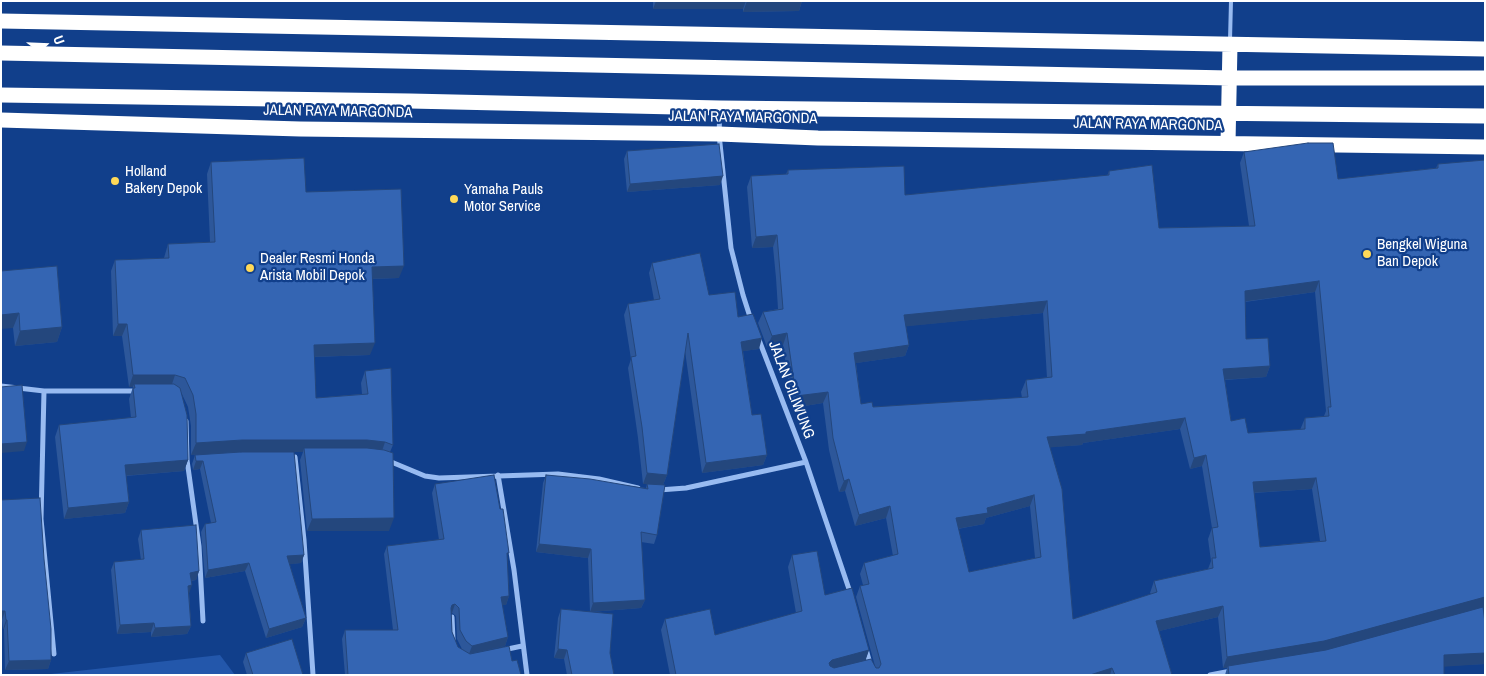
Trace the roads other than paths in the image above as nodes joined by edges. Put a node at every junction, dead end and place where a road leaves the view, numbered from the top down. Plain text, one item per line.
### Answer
1 (1231, 1) edge
2 (1, 21) edge
3 (1230, 45) junction
4 (1485, 49) edge
5 (1, 53) edge
6 (1230, 78) junction
7 (1485, 78) edge
8 (1, 95) edge
9 (720, 108) junction
10 (1229, 113) junction
11 (1485, 116) edge
12 (1, 120) edge
13 (719, 134) junction
14 (1228, 143) junction
15 (1485, 148) edge
16 (753, 323) edge
17 (756, 332) edge
18 (1, 386) edge
19 (44, 391) junction
20 (143, 391) edge
21 (186, 417) edge
22 (288, 457) edge
23 (295, 457) junction
24 (305, 457) edge
25 (380, 458) edge
26 (187, 460) junction
27 (196, 460) edge
28 (806, 462) junction
29 (498, 475) junction
30 (641, 488) edge
31 (656, 490) edge
32 (853, 601) edge
33 (452, 617) edge
34 (203, 621) dead end
35 (456, 646) edge
36 (522, 646) junction
37 (865, 647) edge
38 (495, 652) edge
39 (54, 654) dead end
40 (870, 665) junction
41 (862, 667) edge
42 (1237, 670) edge
43 (313, 675) edge
44 (527, 675) edge
45 (873, 675) edge
46 (1210, 675) edge

1 - 3 lane
2 - 3 highway
3 - 4 highway
3 - 6 highway
5 - 6 highway
6 - 7 highway
6 - 10 highway
8 - 9 highway, JALAN RAYA MARGONDA
9 - 10 highway, JALAN RAYA MARGONDA
9 - 13 street
10 - 11 highway, JALAN RAYA MARGONDA
10 - 14 highway
12 - 13 highway, JALAN RAYA MARGONDA
13 - 14 highway, JALAN RAYA MARGONDA
13 - 16 street
14 - 15 highway, JALAN RAYA MARGONDA
17 - 28 street, JALAN CILIWUNG
18 - 19 street
19 - 20 street
19 - 39 street
21 - 26 street
22 - 23 street
23 - 24 street
23 - 43 street
25 - 29 street
26 - 27 street
26 - 34 street
28 - 31 street
28 - 32 street, JALAN CILIWUNG
29 - 30 street
29 - 36 street
33 - 35 street
36 - 38 street
36 - 44 street
37 - 40 street
40 - 41 street
40 - 45 street
42 - 46 street

